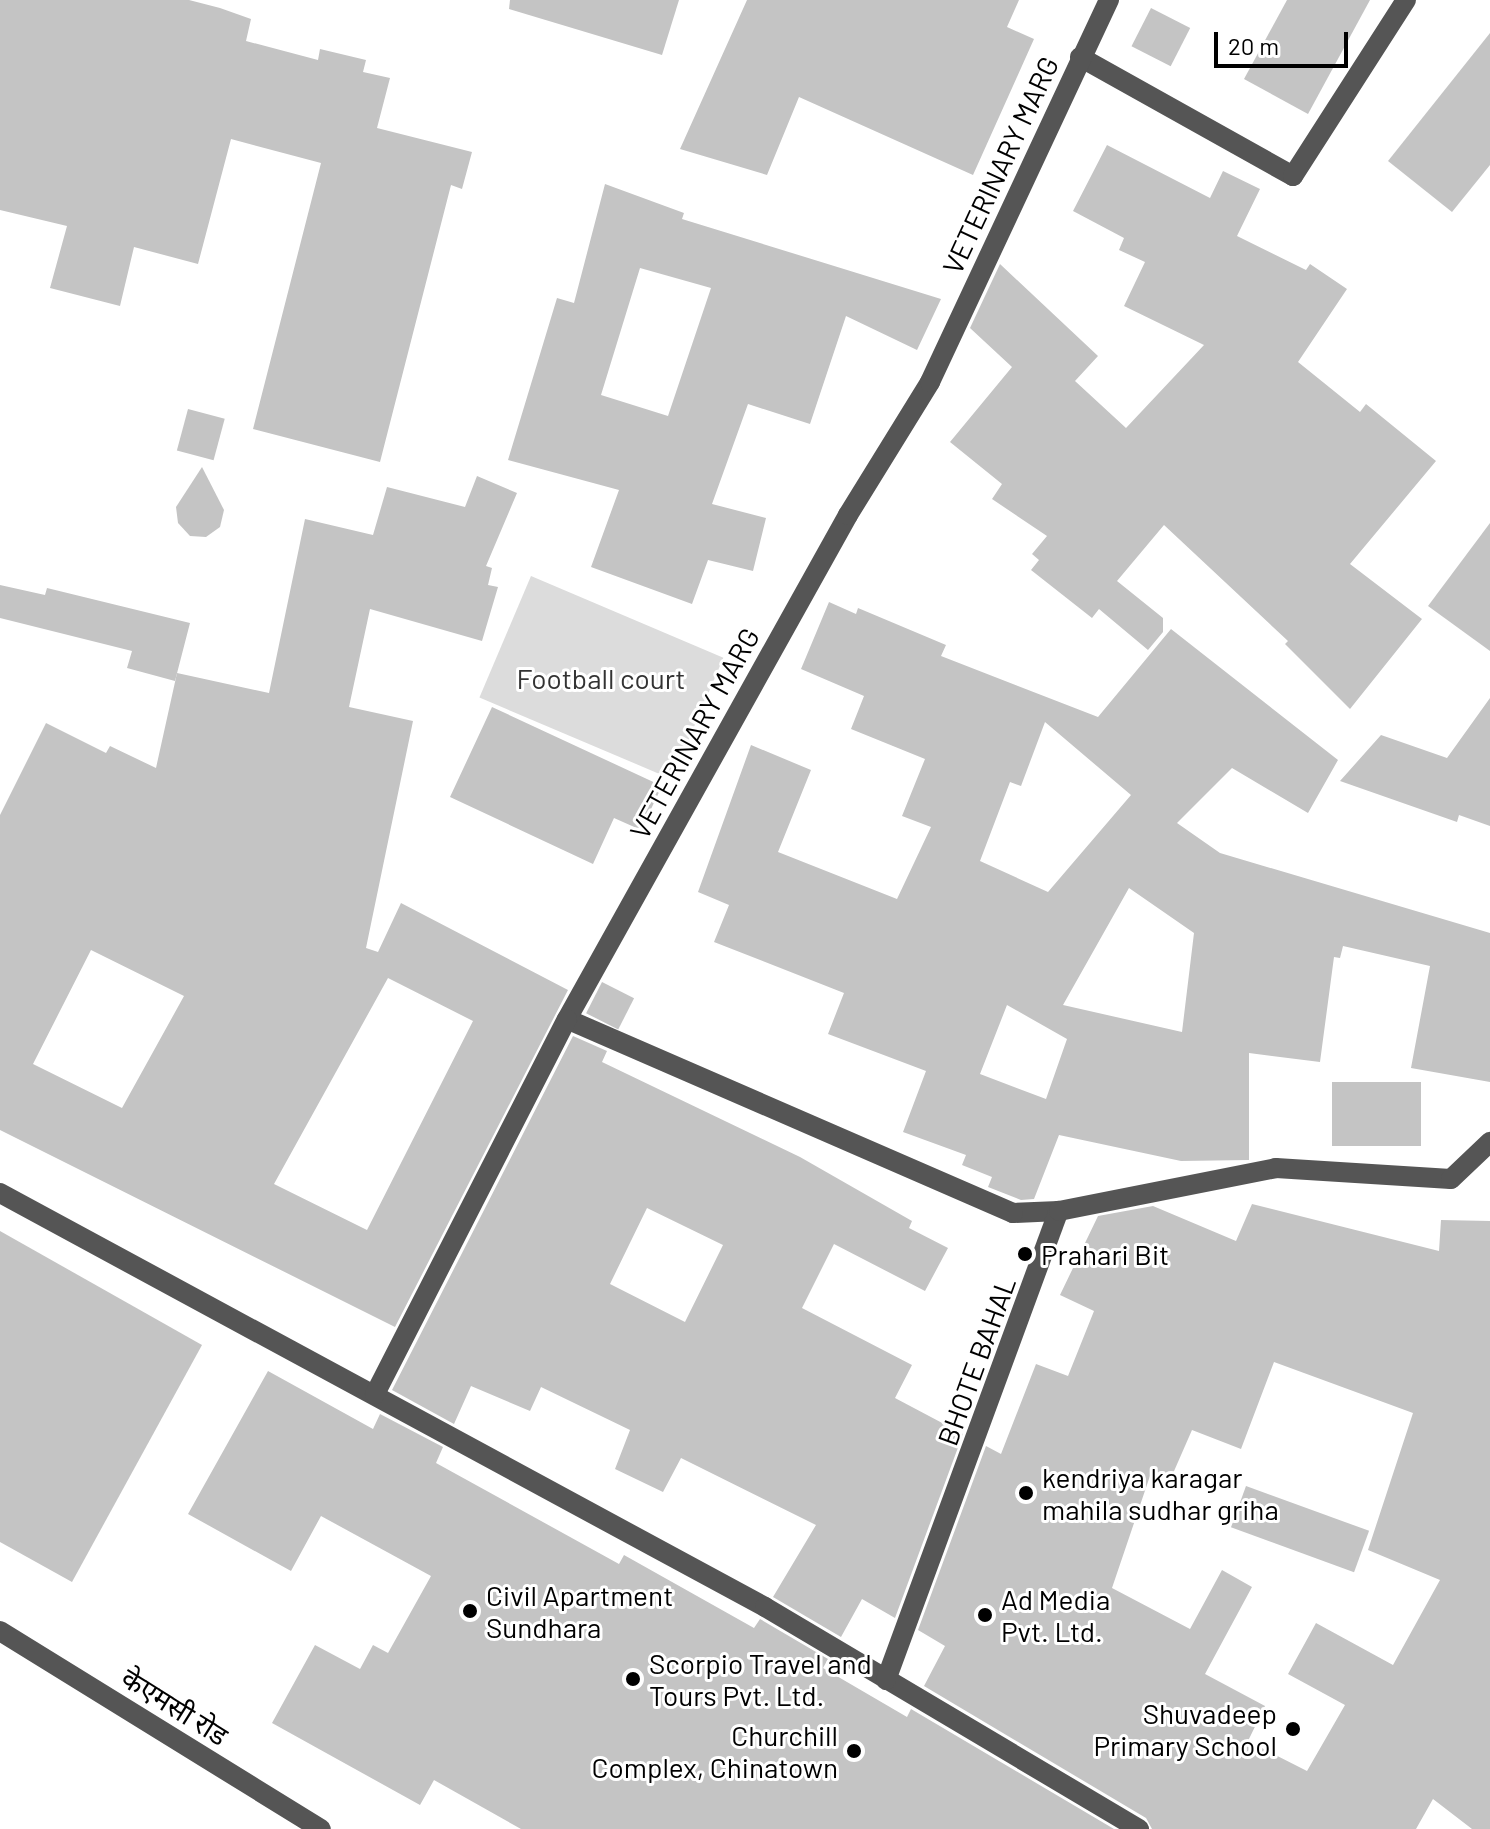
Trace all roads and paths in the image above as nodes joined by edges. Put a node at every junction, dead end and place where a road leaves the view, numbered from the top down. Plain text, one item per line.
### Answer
1 (1109, 0) edge
2 (1406, 0) edge
3 (1080, 57) junction
4 (567, 1019) junction
5 (1490, 1142) edge
6 (0, 1193) edge
7 (1059, 1211) junction
8 (375, 1394) junction
9 (0, 1631) edge
10 (886, 1680) junction
11 (321, 1829) edge
12 (1139, 1829) edge

1 - 3 street, VETERINARY MARG
2 - 3 street
3 - 4 street, VETERINARY MARG
4 - 7 street
4 - 8 street, VETERINARY MARG
5 - 7 street
6 - 8 street
7 - 10 street, BHOTE BAHAL
8 - 10 street
9 - 11 street, केएमसी रोड
10 - 12 street

